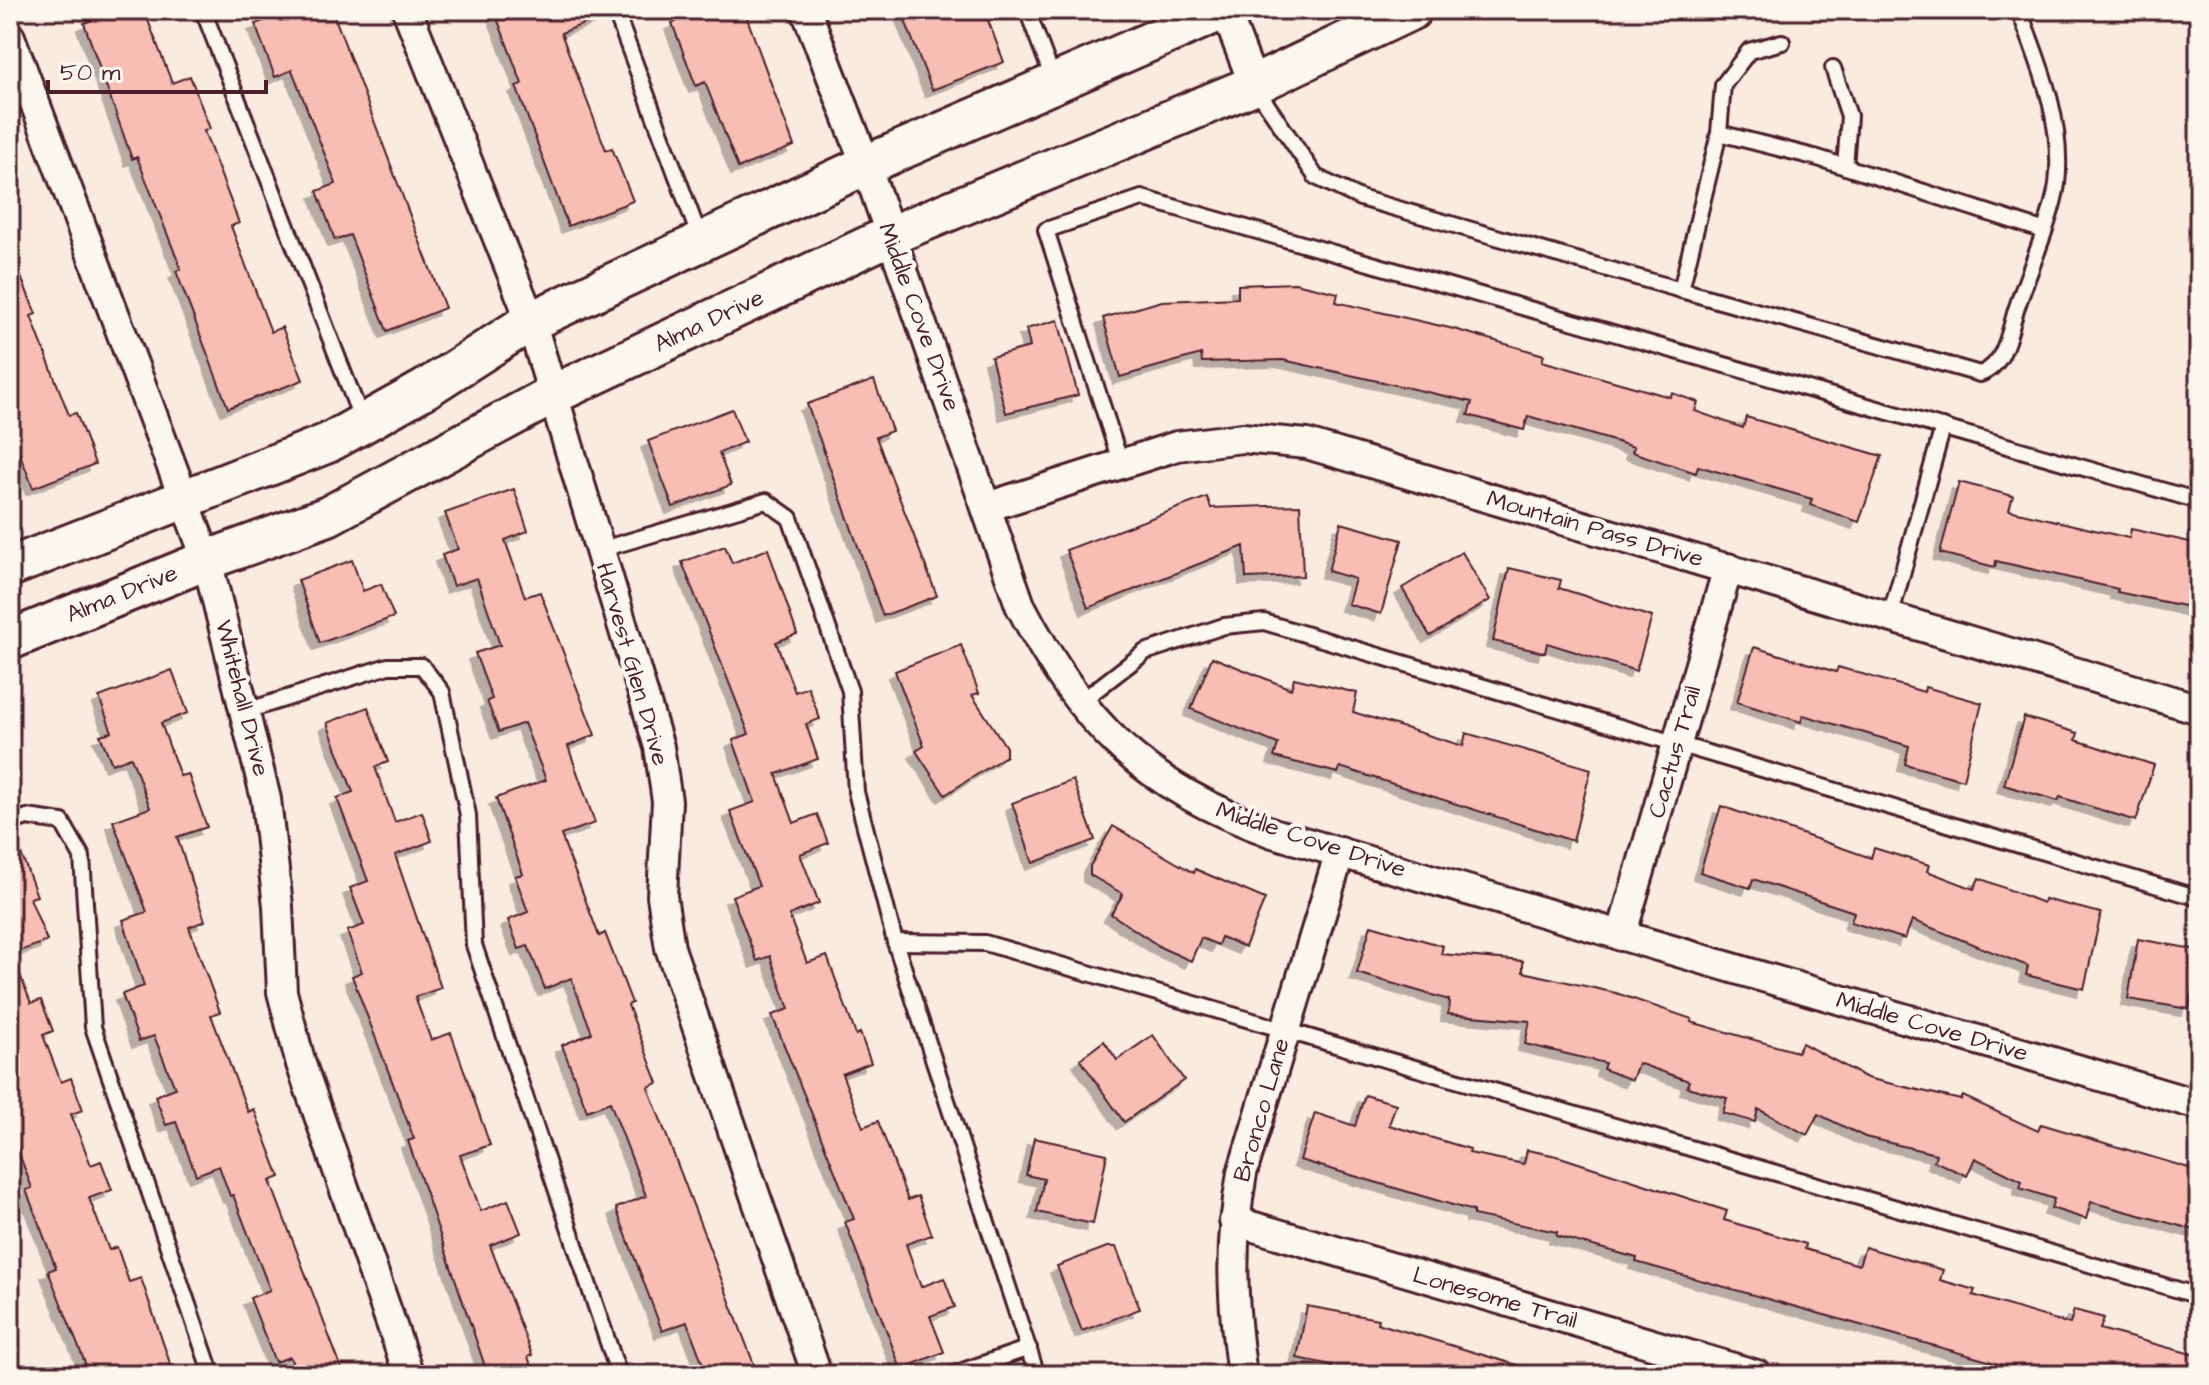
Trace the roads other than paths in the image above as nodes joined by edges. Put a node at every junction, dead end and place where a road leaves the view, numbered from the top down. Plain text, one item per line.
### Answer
1 (203, 10) edge
2 (407, 10) edge
3 (615, 10) edge
4 (806, 10) edge
5 (1027, 10) edge
6 (1224, 10) edge
7 (1412, 10) edge
8 (2019, 10) edge
9 (10, 37) edge
10 (1782, 42) dead end
11 (1833, 68) dead end
12 (1055, 83) junction
13 (1254, 85) junction
14 (1719, 133) junction
15 (866, 165) junction
16 (1845, 167) junction
17 (2042, 230) junction
18 (889, 236) junction
19 (702, 241) junction
20 (1681, 290) junction
21 (531, 321) junction
22 (552, 395) junction
23 (363, 423) junction
24 (1943, 427) junction
25 (1121, 464) junction
26 (187, 501) junction
27 (2199, 501) edge
28 (987, 507) junction
29 (599, 550) junction
30 (207, 560) junction
31 (10, 567) edge
32 (1728, 568) junction
33 (1890, 617) junction
34 (10, 640) edge
35 (1079, 703) junction
36 (2199, 709) edge
37 (246, 711) junction
38 (1676, 746) junction
39 (10, 823) edge
40 (1340, 852) junction
41 (2199, 898) edge
42 (1621, 936) junction
43 (895, 942) junction
44 (1286, 1030) junction
45 (2199, 1105) edge
46 (1234, 1221) junction
47 (2199, 1296) edge
48 (1029, 1348) junction
49 (212, 1375) edge
50 (409, 1375) edge
51 (619, 1375) edge
52 (817, 1375) edge
53 (951, 1375) edge
54 (1037, 1375) edge
55 (1242, 1375) edge
56 (1757, 1375) edge

1 - 23 lane
2 - 21 street, Harvest Glen Drive
3 - 19 lane
4 - 15 street, Middle Cove Drive
5 - 12 lane
6 - 12 main road
6 - 13 street
7 - 13 main road, Alma Drive
8 - 17 lane
9 - 26 street, Whitehall Drive
10 - 14 lane
11 - 16 lane
12 - 15 main road
13 - 18 main road, Alma Drive
13 - 20 lane
14 - 16 lane
14 - 20 lane
15 - 18 street, Middle Cove Drive
15 - 19 main road
16 - 17 lane
17 - 20 lane
18 - 22 main road, Alma Drive
18 - 28 street, Middle Cove Drive
19 - 21 main road
21 - 22 street, Harvest Glen Drive
21 - 23 main road
22 - 29 street, Harvest Glen Drive
22 - 30 main road, Alma Drive
23 - 26 main road
24 - 25 lane
24 - 27 lane
24 - 33 lane
25 - 28 street, Mountain Pass Drive
25 - 32 street, Mountain Pass Drive
26 - 30 street, Whitehall Drive
26 - 31 main road
28 - 35 street, Middle Cove Drive
29 - 43 lane
29 - 52 street, Harvest Glen Drive
30 - 34 main road, Alma Drive
30 - 37 street, Whitehall Drive
32 - 33 street, Mountain Pass Drive
32 - 38 street, Cactus Trail
33 - 36 street, Mountain Pass Drive
35 - 38 lane
35 - 40 street, Middle Cove Drive
37 - 50 street, Whitehall Drive
37 - 51 lane
38 - 41 lane
38 - 42 street, Cactus Trail
39 - 49 lane
40 - 42 street, Middle Cove Drive
40 - 44 street, Bronco Lane
42 - 45 street, Middle Cove Drive
43 - 44 lane
43 - 48 lane
44 - 46 street, Bronco Lane
44 - 47 lane
46 - 55 street, Bronco Lane
46 - 56 street, Lonesome Trail
48 - 53 lane
48 - 54 lane

